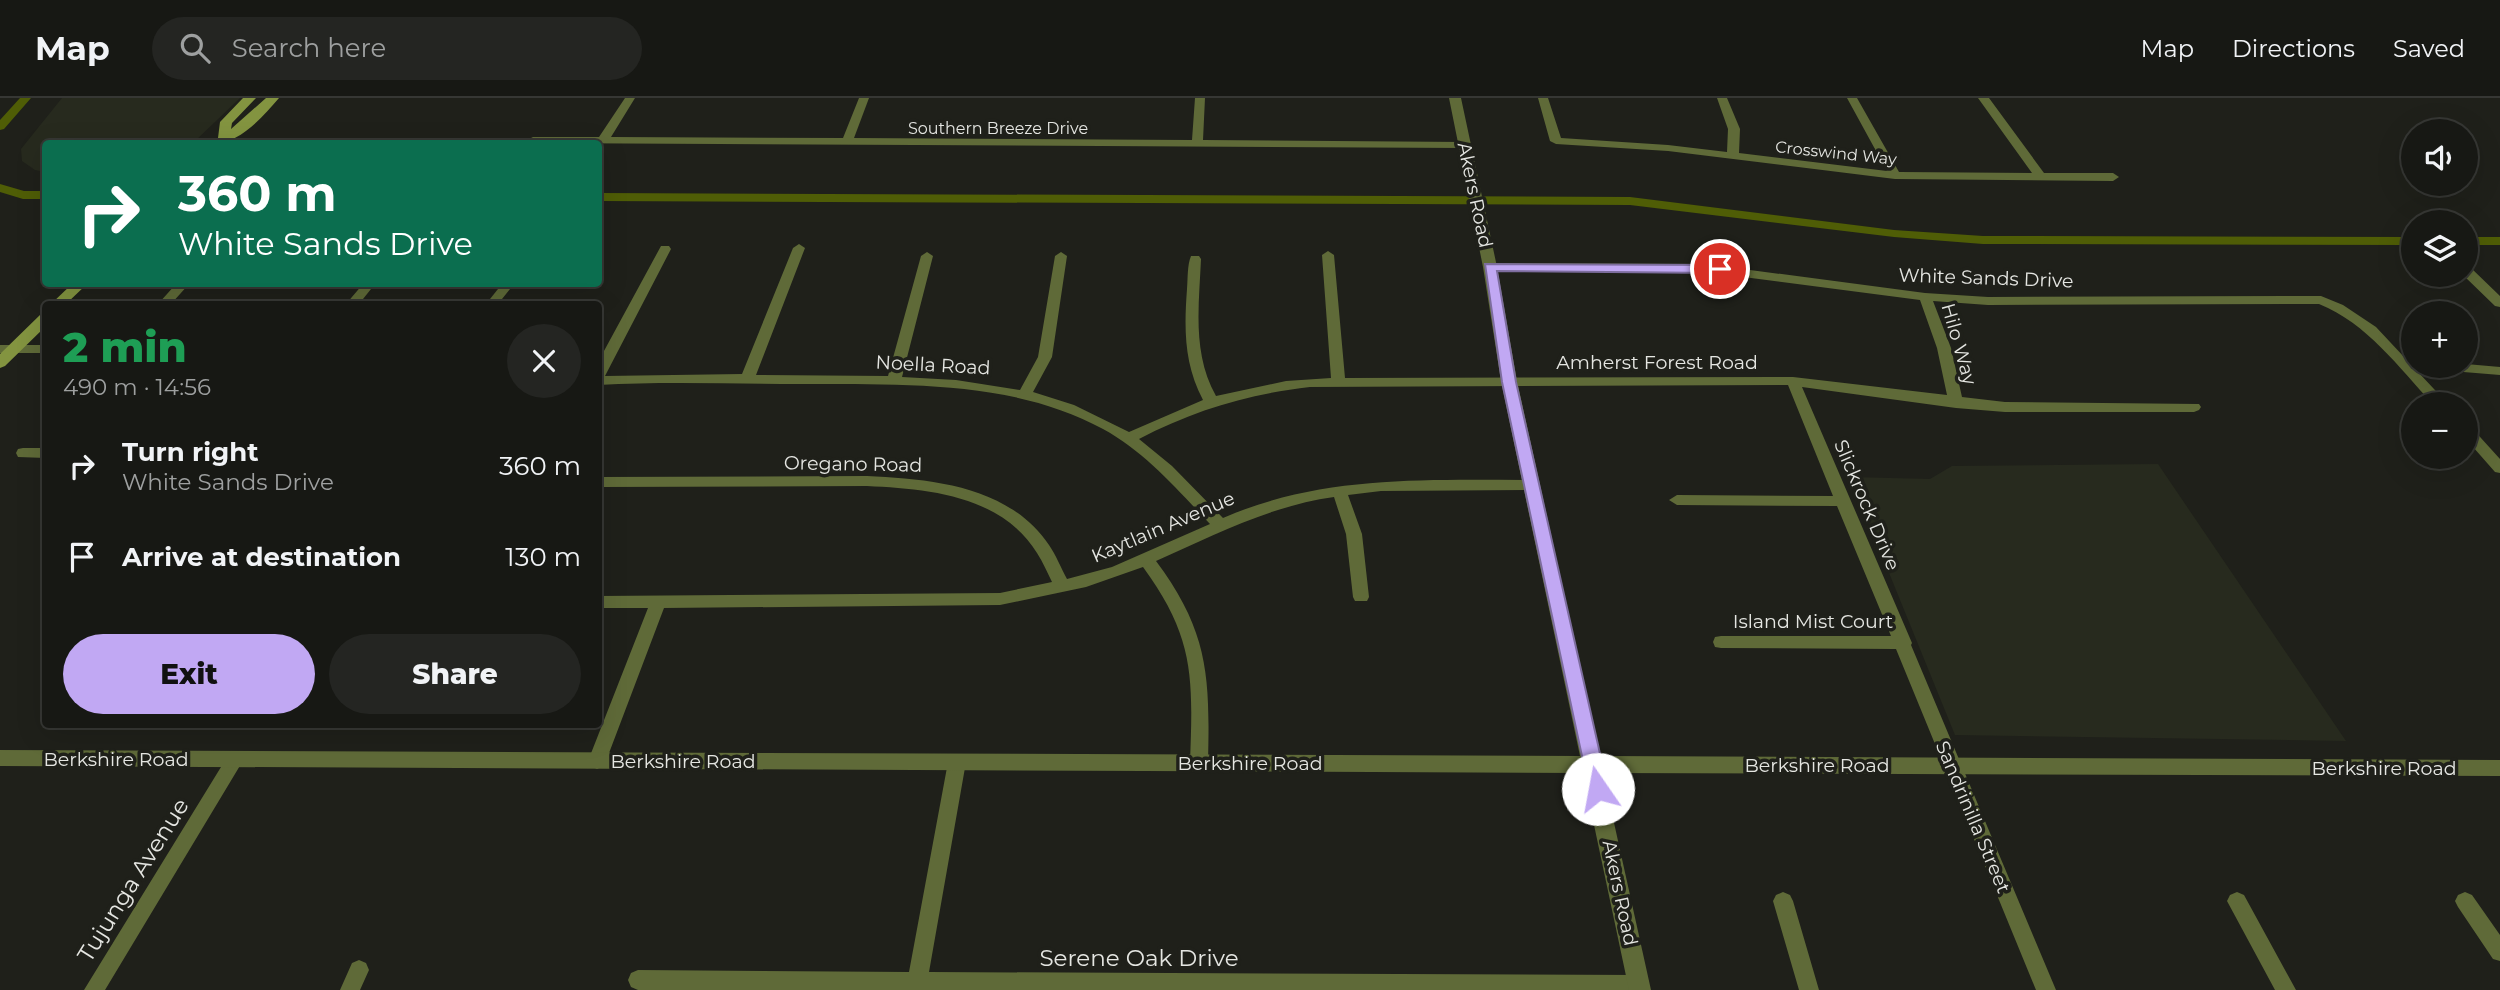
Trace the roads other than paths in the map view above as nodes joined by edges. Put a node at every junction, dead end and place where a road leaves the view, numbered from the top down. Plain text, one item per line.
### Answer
1 (250, 98) edge
2 (273, 98) edge
3 (630, 98) edge
4 (864, 98) edge
5 (1200, 98) edge
6 (1455, 98) edge
7 (1543, 98) edge
8 (1722, 98) edge
9 (1852, 98) edge
10 (1983, 98) edge
11 (221, 140) edge
12 (222, 140) edge
13 (533, 140) dead end
14 (603, 140) junction
15 (846, 143) junction
16 (1197, 144) junction
17 (1464, 145) junction
18 (1733, 157) junction
19 (1895, 175) junction
20 (2040, 176) junction
21 (2113, 177) dead end
22 (799, 248) dead end
23 (665, 249) dead end
24 (1328, 255) dead end
25 (927, 256) dead end
26 (1061, 256) dead end
27 (1195, 259) dead end
28 (1490, 267) junction
29 (2478, 282) edge
30 (77, 287) edge
31 (180, 287) edge
32 (366, 287) edge
33 (506, 287) edge
34 (1925, 297) junction
35 (61, 301) edge
36 (166, 301) edge
37 (355, 301) edge
38 (494, 301) edge
39 (2500, 303) edge
40 (42, 320) edge
41 (7, 349) edge
42 (42, 349) edge
43 (2401, 358) edge
44 (0, 363) edge
45 (2478, 369) edge
46 (602, 370) edge
47 (2500, 371) edge
48 (602, 378) edge
49 (2419, 378) edge
50 (747, 379) junction
51 (894, 381) junction
52 (1338, 382) junction
53 (1509, 382) junction
54 (1793, 382) junction
55 (2431, 392) edge
56 (1024, 395) junction
57 (1211, 401) junction
58 (1956, 402) junction
59 (2194, 407) dead end
60 (1129, 438) junction
61 (2478, 443) edge
62 (23, 453) dead end
63 (42, 453) edge
64 (2500, 468) edge
65 (602, 482) edge
66 (1532, 485) junction
67 (1339, 490) junction
68 (1677, 500) dead end
69 (1844, 501) junction
70 (1220, 525) junction
71 (1146, 559) junction
72 (1063, 587) junction
73 (1361, 597) dead end
74 (602, 602) edge
75 (658, 603) junction
76 (1721, 642) dead end
77 (1904, 643) junction
78 (0, 758) edge
79 (235, 759) junction
80 (597, 761) junction
81 (957, 762) junction
82 (1199, 763) junction
83 (1593, 765) junction
84 (1951, 766) junction
85 (2500, 768) edge
86 (1783, 901) dead end
87 (2237, 901) dead end
88 (2465, 901) dead end
89 (2500, 951) edge
90 (359, 970) dead end
91 (638, 981) dead end
92 (917, 982) junction
93 (1118, 986) edge
94 (1640, 988) edge
95 (94, 990) edge
96 (350, 990) edge
97 (1809, 990) edge
98 (2046, 990) edge
99 (2286, 990) edge

1 - 11 main road
2 - 12 main road
3 - 14 street
4 - 15 street
5 - 16 street
6 - 17 street, Akers Road
7 - 18 street, Crosswind Way
8 - 18 street
9 - 19 street
10 - 20 street
13 - 14 street, Southern Breeze Drive
14 - 15 street, Southern Breeze Drive
15 - 16 street, Southern Breeze Drive
16 - 17 street, Southern Breeze Drive
17 - 28 street, Akers Road
18 - 19 street, Crosswind Way
19 - 20 street, Crosswind Way
20 - 21 street, Crosswind Way
22 - 50 street
23 - 46 street
24 - 52 street
25 - 51 street
26 - 56 street
27 - 57 street
28 - 34 street, White Sands Drive
28 - 53 street, Akers Road
29 - 39 street
30 - 35 main road
31 - 36 street
32 - 37 street
33 - 38 street
34 - 43 street, White Sands Drive
34 - 58 street, Hilo Way
40 - 41 main road
41 - 42 street
41 - 44 main road
45 - 47 street
48 - 50 street, Noella Road
49 - 55 street, White Sands Drive
50 - 51 street, Noella Road
51 - 56 street, Noella Road
52 - 53 street, Amherst Forest Road
52 - 57 street, Amherst Forest Road
53 - 54 street, Amherst Forest Road
53 - 66 street, Akers Road
54 - 58 street, Amherst Forest Road
54 - 69 street, Slickrock Drive
56 - 60 street, Noella Road
57 - 60 street, Amherst Forest Road
58 - 59 street, Amherst Forest Road
60 - 70 street, Noella Road
61 - 64 street
62 - 63 street
65 - 72 street, Oregano Road
66 - 67 street, Kaytlain Avenue
66 - 83 street, Akers Road
67 - 70 street, Kaytlain Avenue
67 - 73 street
68 - 69 street
69 - 77 street, Slickrock Drive
70 - 71 street, Kaytlain Avenue
71 - 72 street, Kaytlain Avenue
71 - 82 street
72 - 75 street, Kaytlain Avenue
74 - 75 street, Kaytlain Avenue
75 - 80 street
76 - 77 street, Island Mist Court
77 - 84 street, Sandrinilla Street
78 - 79 street, Berkshire Road
79 - 80 street, Berkshire Road
79 - 95 street, Tujunga Avenue
80 - 81 street, Berkshire Road
81 - 82 street, Berkshire Road
81 - 92 street
82 - 83 street, Berkshire Road
83 - 84 street, Berkshire Road
83 - 94 street, Akers Road
84 - 85 street, Berkshire Road
84 - 98 street, Sandrinilla Street
86 - 97 street
87 - 99 street
88 - 89 street
90 - 96 street
91 - 92 street, Serene Oak Drive
92 - 93 street, Serene Oak Drive
93 - 94 street, Serene Oak Drive

